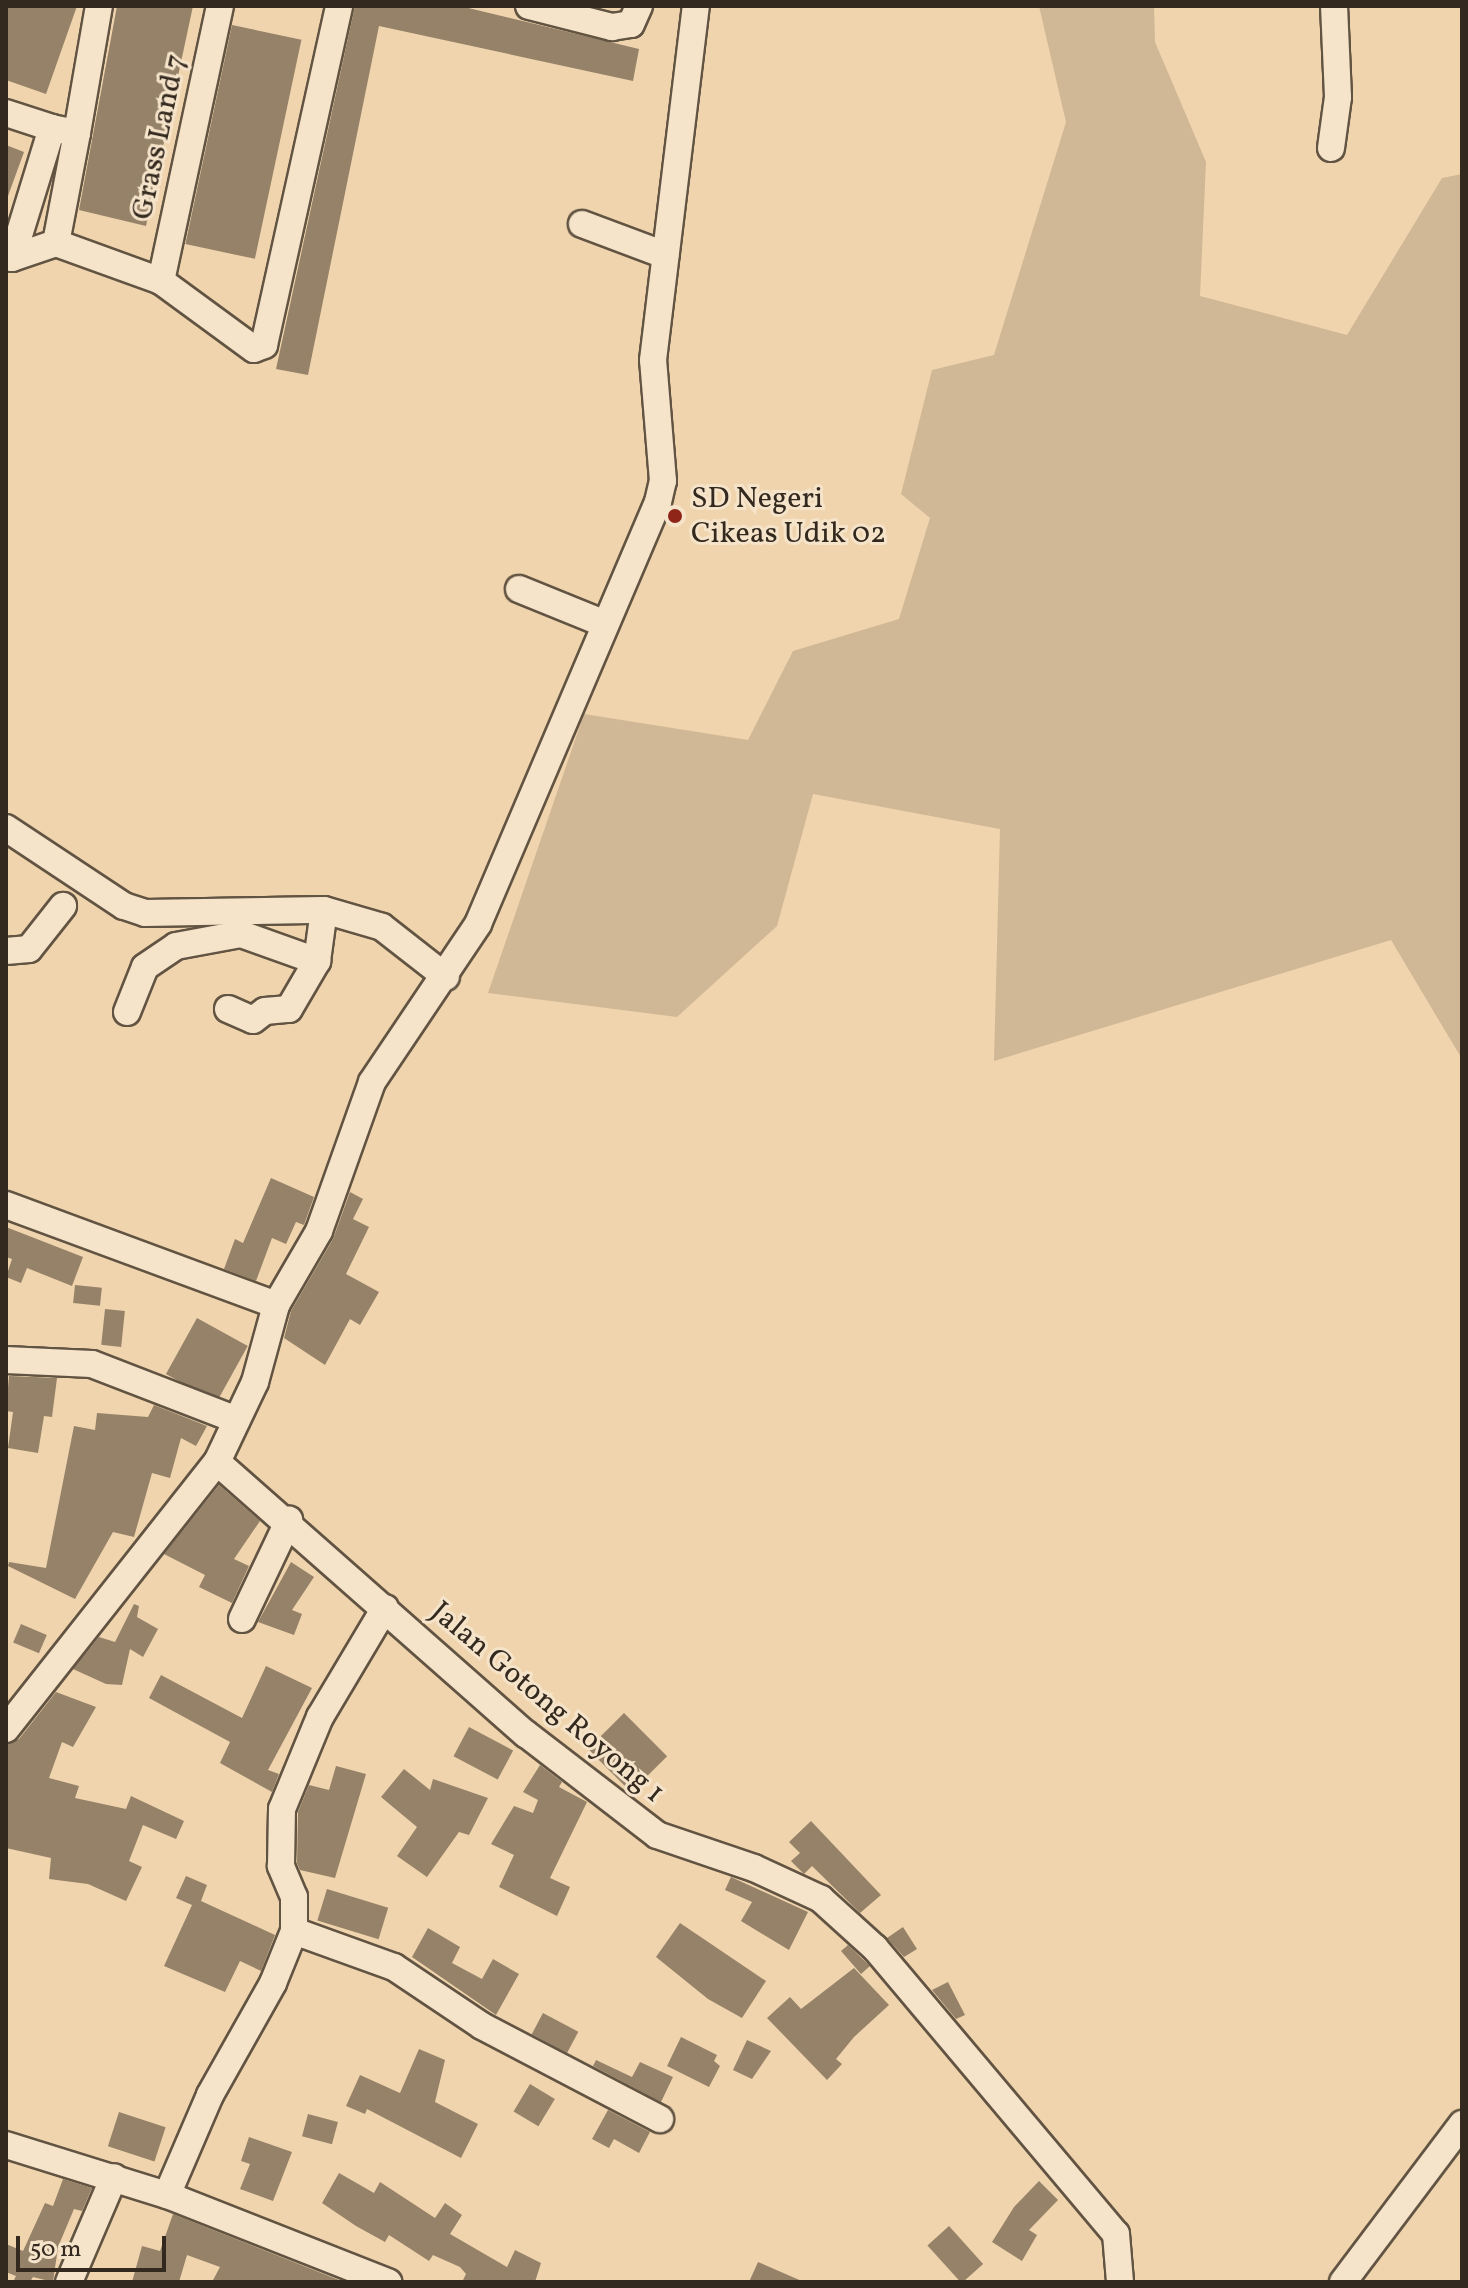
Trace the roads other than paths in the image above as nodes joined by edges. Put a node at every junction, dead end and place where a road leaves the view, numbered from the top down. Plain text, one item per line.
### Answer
1 (99, 6) edge
2 (220, 6) edge
3 (339, 6) edge
4 (529, 6) edge
5 (639, 6) edge
6 (696, 6) edge
7 (1334, 6) edge
8 (6, 113) edge
9 (64, 130) junction
10 (1331, 148) dead end
11 (582, 224) dead end
12 (56, 243) junction
13 (665, 255) junction
14 (9, 259) edge
15 (161, 281) junction
16 (519, 589) dead end
17 (605, 624) junction
18 (6, 828) edge
19 (63, 906) dead end
20 (324, 910) junction
21 (6, 951) edge
22 (317, 961) junction
23 (446, 977) junction
24 (228, 1009) dead end
25 (127, 1012) dead end
26 (6, 1205) edge
27 (276, 1305) junction
28 (6, 1360) edge
29 (237, 1420) junction
30 (217, 1462) junction
31 (289, 1520) junction
32 (385, 1608) junction
33 (242, 1619) dead end
34 (6, 1729) edge
35 (294, 1931) junction
36 (660, 2119) dead end
37 (1462, 2124) edge
38 (6, 2145) edge
39 (114, 2177) junction
40 (167, 2195) junction
41 (371, 2278) edge
42 (69, 2282) edge
43 (1120, 2282) edge
44 (1343, 2282) edge

1 - 9 street
2 - 15 street, Grass Land 7
3 - 15 street
4 - 5 street
6 - 13 street
7 - 10 street
8 - 9 street
9 - 12 street
9 - 14 street
11 - 13 street
12 - 14 street
12 - 15 street
13 - 17 street
16 - 17 street
17 - 23 street
18 - 20 street
19 - 21 street
20 - 22 street
20 - 23 street
22 - 24 street
22 - 25 street
23 - 27 street
26 - 27 street
27 - 29 street
28 - 29 street
29 - 30 street
30 - 31 street, Jalan Gotong Royong 1
30 - 34 street
31 - 32 street, Jalan Gotong Royong 1
31 - 33 street
32 - 35 street
32 - 43 street, Jalan Gotong Royong 1
35 - 36 street
35 - 40 street
37 - 44 street
38 - 39 street
39 - 40 street
39 - 42 street
40 - 41 street

